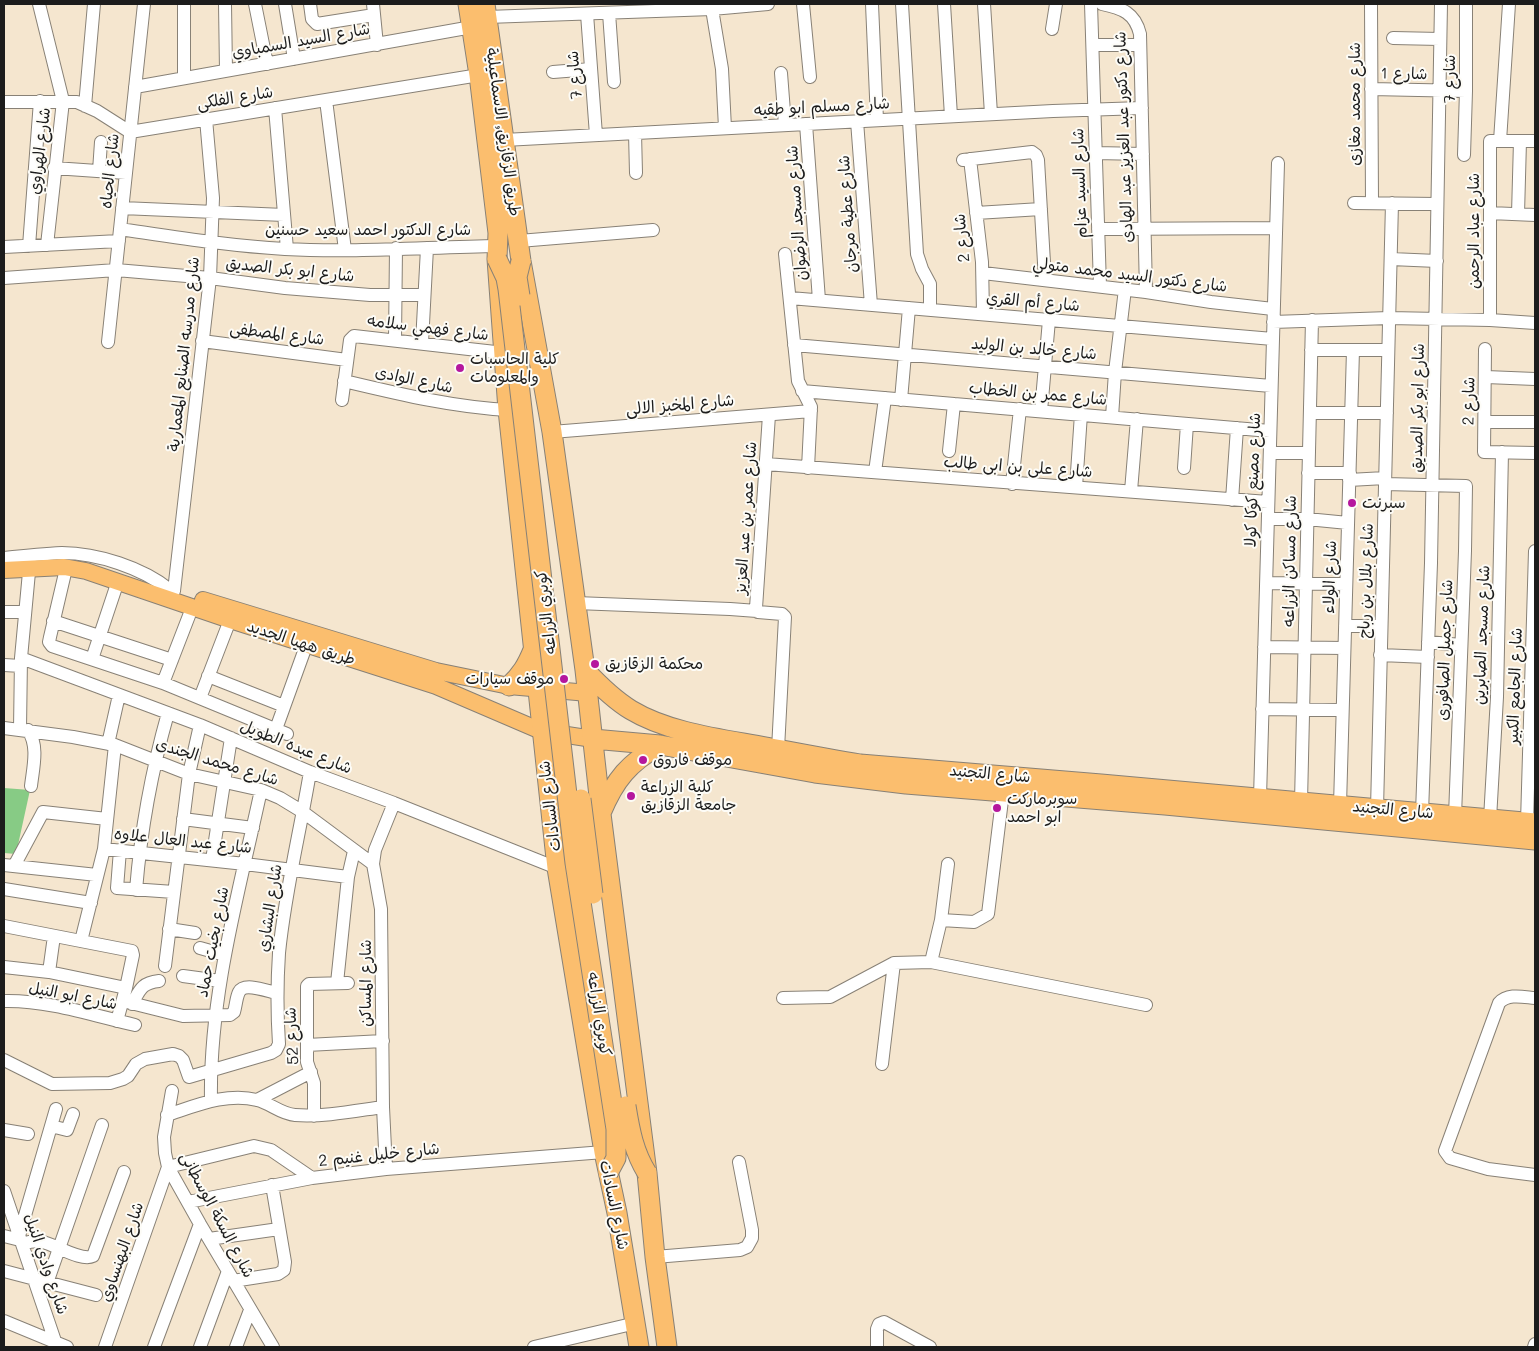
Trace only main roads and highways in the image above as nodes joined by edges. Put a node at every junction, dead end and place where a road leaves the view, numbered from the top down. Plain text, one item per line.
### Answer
1 (468, 4) edge
2 (481, 16) edge
3 (497, 252) junction
4 (521, 261) junction
5 (4, 559) edge
6 (4, 572) edge
7 (122, 582) junction
8 (171, 594) junction
9 (533, 650) junction
10 (585, 670) junction
11 (509, 686) junction
12 (537, 689) junction
13 (588, 693) junction
14 (643, 716) junction
15 (542, 731) junction
16 (593, 739) junction
17 (640, 742) junction
18 (660, 745) junction
19 (983, 782) junction
20 (601, 814) junction
21 (1531, 823) edge
22 (1535, 840) edge
23 (608, 1173) junction
24 (648, 1173) junction
25 (639, 1347) edge
26 (667, 1347) edge

1 - 2 highway, طريق الزقازيق, الاسماعيلية
2 - 3 highway, طريق الزقازيق, الاسماعيلية
2 - 4 highway, طريق الزقازيق, الاسماعيلية
3 - 9 highway, شارع السادات
3 - 23 highway, كوبري الزراعه, bridge
4 - 10 highway, شارع السادات
4 - 24 highway, كوبري الزراعه, bridge
5 - 7 main road
6 - 7 main road
7 - 8 main road
8 - 11 main road, طريق ههيا الجديد
8 - 15 main road, طريق ههيا الجديد
9 - 11 highway
9 - 12 highway, شارع السادات
10 - 13 highway, شارع السادات
10 - 14 highway, شارع التجنيد
11 - 12 main road, طريق ههيا الجديد
12 - 13 main road, طريق ههيا الجديد
12 - 15 highway, شارع السادات
13 - 16 highway, شارع السادات
14 - 17 highway
14 - 19 highway, شارع التجنيد
15 - 16 main road, طريق ههيا الجديد
15 - 23 highway, شارع السادات
16 - 17 highway, شارع التجنيد
16 - 20 highway, شارع السادات
17 - 18 highway, شارع التجنيد
18 - 19 highway, شارع التجنيد
18 - 20 highway
19 - 21 highway, شارع التجنيد
19 - 22 highway, شارع التجنيد
20 - 24 highway, شارع السادات
23 - 25 highway, شارع السادات
24 - 26 highway, شارع السادات

